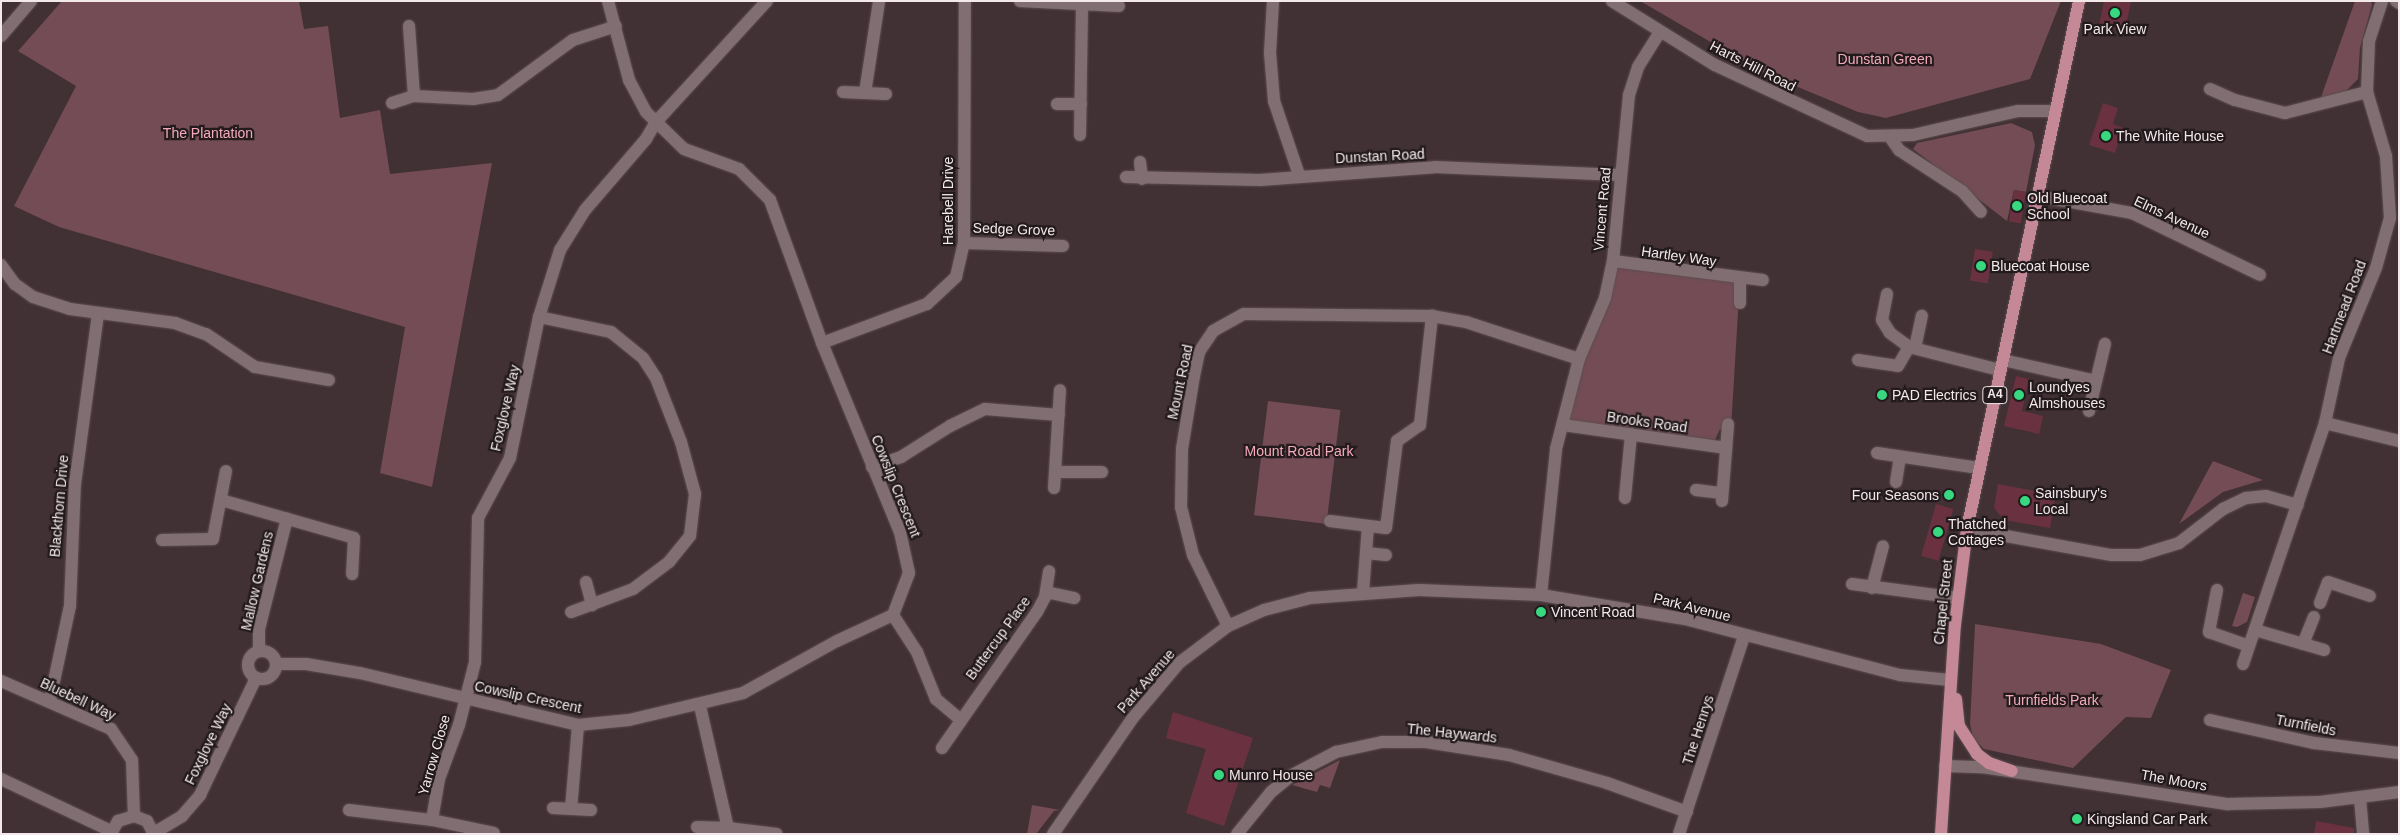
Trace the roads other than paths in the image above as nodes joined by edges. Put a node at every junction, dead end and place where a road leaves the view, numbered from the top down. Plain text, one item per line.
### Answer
1 (31, 1) edge
2 (608, 1) edge
3 (767, 1) edge
4 (879, 1) edge
5 (965, 1) edge
6 (1020, 1) edge
7 (1273, 1) edge
8 (1612, 1) edge
9 (2080, 1) edge
10 (2382, 1) edge
11 (1082, 3) edge
12 (1119, 6) dead end
13 (409, 26) dead end
14 (616, 26) junction
15 (1659, 33) junction
16 (1, 36) edge
17 (2210, 89) dead end
18 (843, 92) dead end
19 (2367, 92) junction
20 (865, 93) junction
21 (886, 94) dead end
22 (414, 96) junction
23 (392, 103) dead end
24 (1057, 104) dead end
25 (1081, 104) junction
26 (2054, 111) junction
27 (656, 122) junction
28 (1080, 135) dead end
29 (1890, 137) junction
30 (1140, 162) dead end
31 (1299, 175) junction
32 (1620, 175) junction
33 (1126, 176) dead end
34 (1142, 178) junction
35 (2038, 196) junction
36 (1981, 212) dead end
37 (2394, 218) edge
38 (964, 243) junction
39 (1063, 246) dead end
40 (1613, 262) junction
41 (1, 265) edge
42 (2260, 275) dead end
43 (1740, 279) junction
44 (1763, 280) dead end
45 (1887, 294) dead end
46 (1740, 303) dead end
47 (98, 314) junction
48 (1432, 316) junction
49 (1922, 316) dead end
50 (539, 317) junction
51 (822, 343) junction
52 (2105, 344) dead end
53 (1912, 347) junction
54 (1579, 359) junction
55 (1858, 360) dead end
56 (2002, 365) junction
57 (329, 380) dead end
58 (2096, 381) junction
59 (1060, 390) dead end
60 (2089, 411) dead end
61 (1059, 416) junction
62 (2325, 423) junction
63 (1563, 424) junction
64 (1728, 424) dead end
65 (1631, 434) junction
66 (2399, 441) edge
67 (1726, 448) junction
68 (1877, 453) dead end
69 (1900, 457) junction
70 (872, 467) junction
71 (1979, 468) junction
72 (226, 471) dead end
73 (1055, 472) junction
74 (1102, 472) dead end
75 (1896, 482) dead end
76 (1054, 488) dead end
77 (1696, 490) dead end
78 (1625, 498) dead end
79 (221, 500) junction
80 (2298, 505) junction
81 (287, 518) junction
82 (1330, 521) dead end
83 (1368, 526) junction
84 (1968, 529) junction
85 (162, 540) dead end
86 (1883, 546) dead end
87 (1366, 554) junction
88 (1386, 555) dead end
89 (1049, 571) dead end
90 (352, 574) dead end
91 (586, 582) dead end
92 (1852, 584) dead end
93 (1872, 588) junction
94 (2217, 590) dead end
95 (1046, 592) junction
96 (1363, 592) junction
97 (1541, 595) junction
98 (2370, 596) dead end
99 (1074, 598) dead end
100 (1958, 598) junction
101 (2320, 603) dead end
102 (592, 605) junction
103 (571, 612) dead end
104 (893, 616) junction
105 (2314, 617) dead end
106 (1228, 626) junction
107 (2255, 630) junction
108 (1744, 636) junction
109 (2303, 644) junction
110 (2249, 646) junction
111 (2324, 650) dead end
112 (259, 651) junction
113 (276, 664) junction
114 (2243, 664) dead end
115 (256, 678) junction
116 (1, 681) edge
117 (1950, 683) junction
118 (464, 699) junction
119 (50, 700) junction
120 (700, 706) junction
121 (959, 718) junction
122 (2210, 720) dead end
123 (578, 726) junction
124 (942, 748) dead end
125 (2399, 753) edge
126 (1946, 766) junction
127 (2012, 771) junction
128 (1, 779) edge
129 (2399, 792) edge
130 (2360, 798) junction
131 (553, 808) dead end
132 (571, 809) junction
133 (349, 810) dead end
134 (591, 810) dead end
135 (1686, 812) junction
136 (134, 816) junction
137 (432, 820) junction
138 (697, 826) dead end
139 (728, 828) junction
140 (111, 832) edge
141 (154, 833) edge
142 (494, 833) edge
143 (777, 834) edge
144 (1054, 834) edge
145 (1237, 834) edge
146 (1679, 834) edge
147 (1941, 834) edge
148 (2363, 834) edge

1 - 16 street
2 - 14 street, Cowslip Crescent
3 - 27 street, Foxglove Way
4 - 20 street
5 - 38 street, Harebell Drive
6 - 11 street
7 - 31 street
8 - 15 street, Harts Hill Road
9 - 26 main road, A4
10 - 19 street, Hartmead Road
11 - 12 street
11 - 25 street
13 - 22 street
14 - 22 street
14 - 27 street, Cowslip Crescent
15 - 29 street, Harts Hill Road
15 - 32 street, Vincent Road
17 - 19 street
18 - 20 street
19 - 37 street, Hartmead Road
20 - 21 street
22 - 23 street
24 - 25 street
25 - 28 street
26 - 29 street, Harts Hill Road
26 - 35 main road, Chapel Street / A4
27 - 50 street, Foxglove Way
27 - 51 street, Cowslip Crescent
29 - 36 street
30 - 34 street
31 - 32 street, Dunstan Road
31 - 34 street, Dunstan Road
32 - 40 street, Vincent Road
33 - 34 street, Dunstan Road
35 - 42 street, Elms Avenue
35 - 56 main road, Chapel Street / A4
37 - 62 street, Hartmead Road
38 - 39 street, Sedge Grove
38 - 51 street, Harebell Drive
40 - 43 street, Hartley Way
40 - 54 street, Vincent Road
41 - 47 street
43 - 44 street, Hartley Way
43 - 46 street
45 - 53 street
47 - 57 street
47 - 119 street, Blackthorn Drive
48 - 54 street, Mount Road
48 - 83 street
48 - 106 street, Mount Road
49 - 53 street
50 - 102 street
50 - 118 street, Foxglove Way
51 - 70 street, Cowslip Crescent
52 - 58 street
53 - 55 street
53 - 56 street
54 - 63 street, Vincent Road
56 - 58 street
56 - 71 main road, Chapel Street / A4
58 - 60 street
59 - 61 street
61 - 70 street
61 - 73 street
62 - 66 street
62 - 80 street, Hartmead Road
63 - 65 street, Brooks Road
63 - 97 street, Vincent Road
64 - 67 street
65 - 67 street, Brooks Road
65 - 78 street
67 - 77 street
68 - 69 street
69 - 71 street
69 - 75 street
70 - 104 street, Cowslip Crescent
71 - 84 main road, Chapel Street / A4
72 - 79 street
73 - 74 street
73 - 76 street
79 - 81 street, Mallow Gardens
79 - 85 street
80 - 84 street
80 - 107 street, Hartmead Road
81 - 90 street, Mallow Gardens
81 - 112 street, Mallow Gardens
82 - 83 street
83 - 87 street
84 - 100 main road, Chapel Street / A4
86 - 93 street
87 - 88 street
87 - 96 street
89 - 95 street, Buttercup Place
91 - 102 street
92 - 93 street
93 - 100 street
94 - 110 street
95 - 99 street
95 - 121 street, Buttercup Place
96 - 97 street, Park Avenue
96 - 106 street, Park Avenue
97 - 108 street, Park Avenue
98 - 101 street
100 - 117 main road, Chapel Street / A4
102 - 103 street
104 - 120 street, Cowslip Crescent
104 - 121 street
105 - 109 street
106 - 144 street, Park Avenue
107 - 109 street
107 - 110 street, Hartmead Road
108 - 117 street, Park Avenue
108 - 135 street, The Henrys
109 - 111 street
110 - 114 street, Hartmead Road
112 - 113 street
112 - 115 street
113 - 115 street
113 - 118 street
115 - 141 street, Foxglove Way
116 - 119 street, Bluebell Way
117 - 126 main road, Chapel Street / A4
117 - 127 main road
118 - 123 street, Cowslip Crescent
118 - 137 street, Yarrow Close
119 - 136 street, Bluebell Way
120 - 123 street, Cowslip Crescent
120 - 139 street
121 - 124 street, Buttercup Place
122 - 125 street, Turnfields
123 - 132 street
126 - 127 street, The Moors
126 - 147 main road, Chapel Street / A4
127 - 130 street, The Moors
128 - 140 street
129 - 130 street, The Moors
130 - 148 street
131 - 132 street
132 - 134 street
133 - 137 street
135 - 145 street, The Haywards
135 - 146 street, The Henrys
136 - 140 street
136 - 141 street
137 - 142 street
138 - 139 street
139 - 143 street

